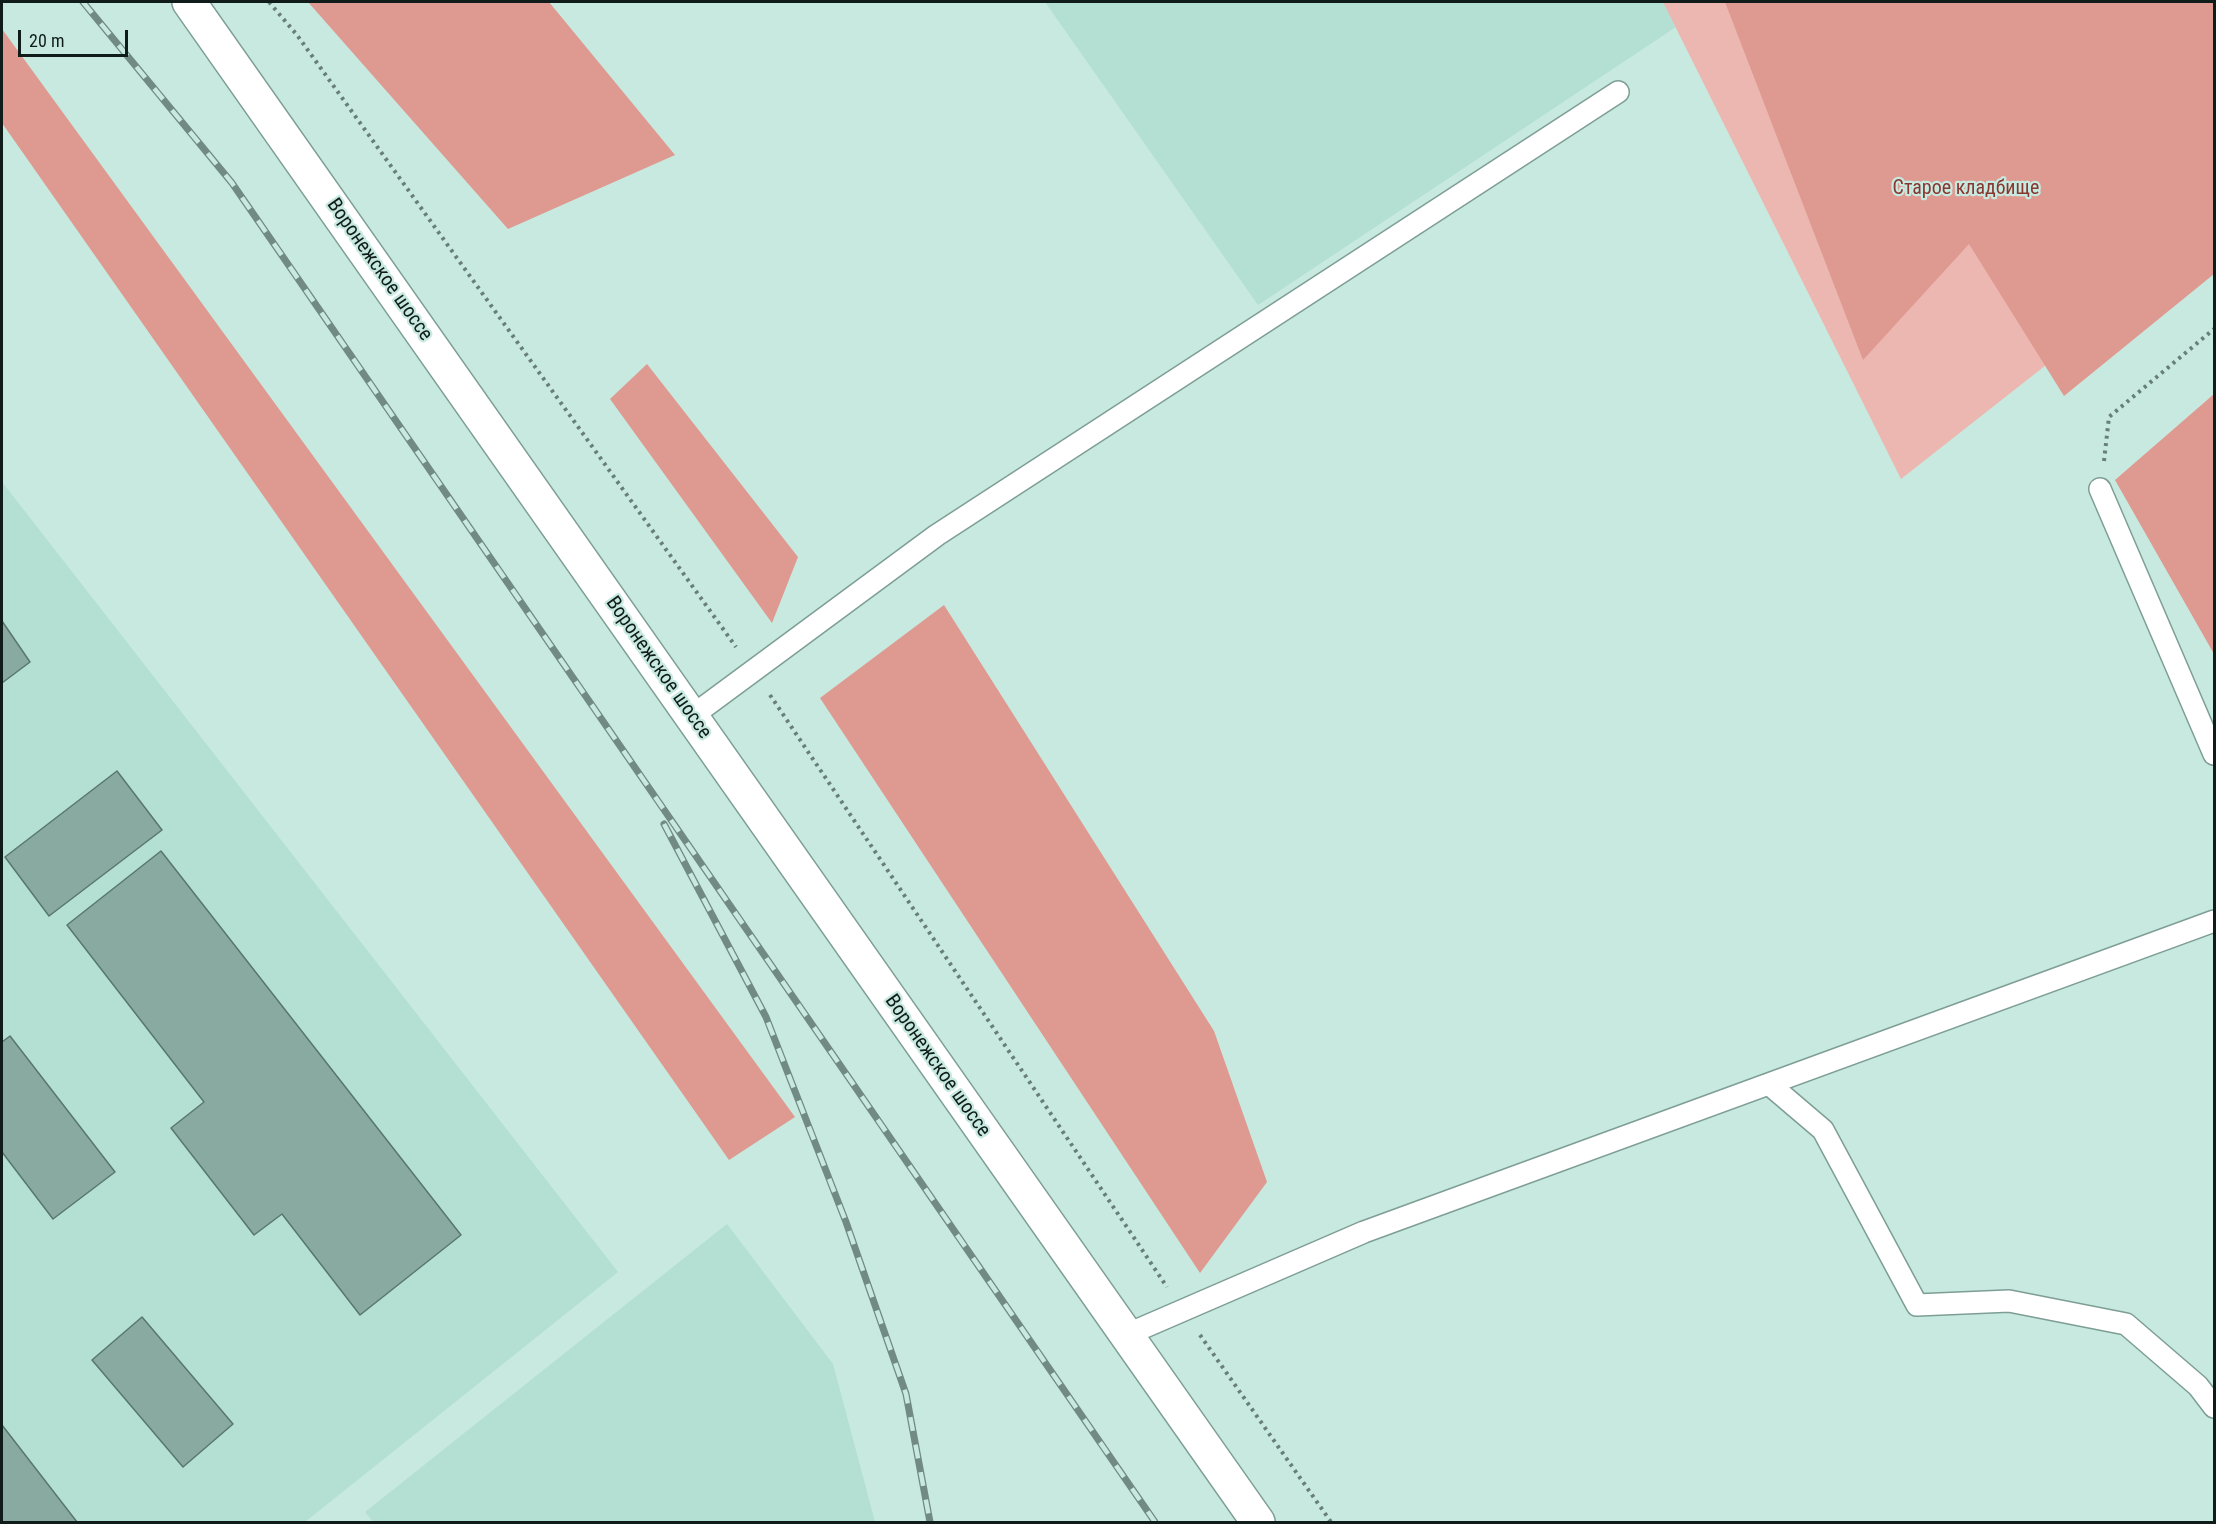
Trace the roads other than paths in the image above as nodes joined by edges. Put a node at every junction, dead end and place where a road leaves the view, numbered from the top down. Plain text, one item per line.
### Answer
1 (189, 2) edge
2 (1618, 92) dead end
3 (2100, 489) road end
4 (692, 716) junction
5 (2214, 754) edge
6 (2214, 921) edge
7 (1769, 1084) junction
8 (1126, 1335) junction
9 (2214, 1407) edge
10 (1258, 1522) edge

1 - 4 main road, Воронежское шоссе
2 - 4 lane
3 - 5 lane
4 - 8 main road, Воронежское шоссе
6 - 7 lane
7 - 8 lane
7 - 9 lane
8 - 10 main road, Воронежское шоссе

